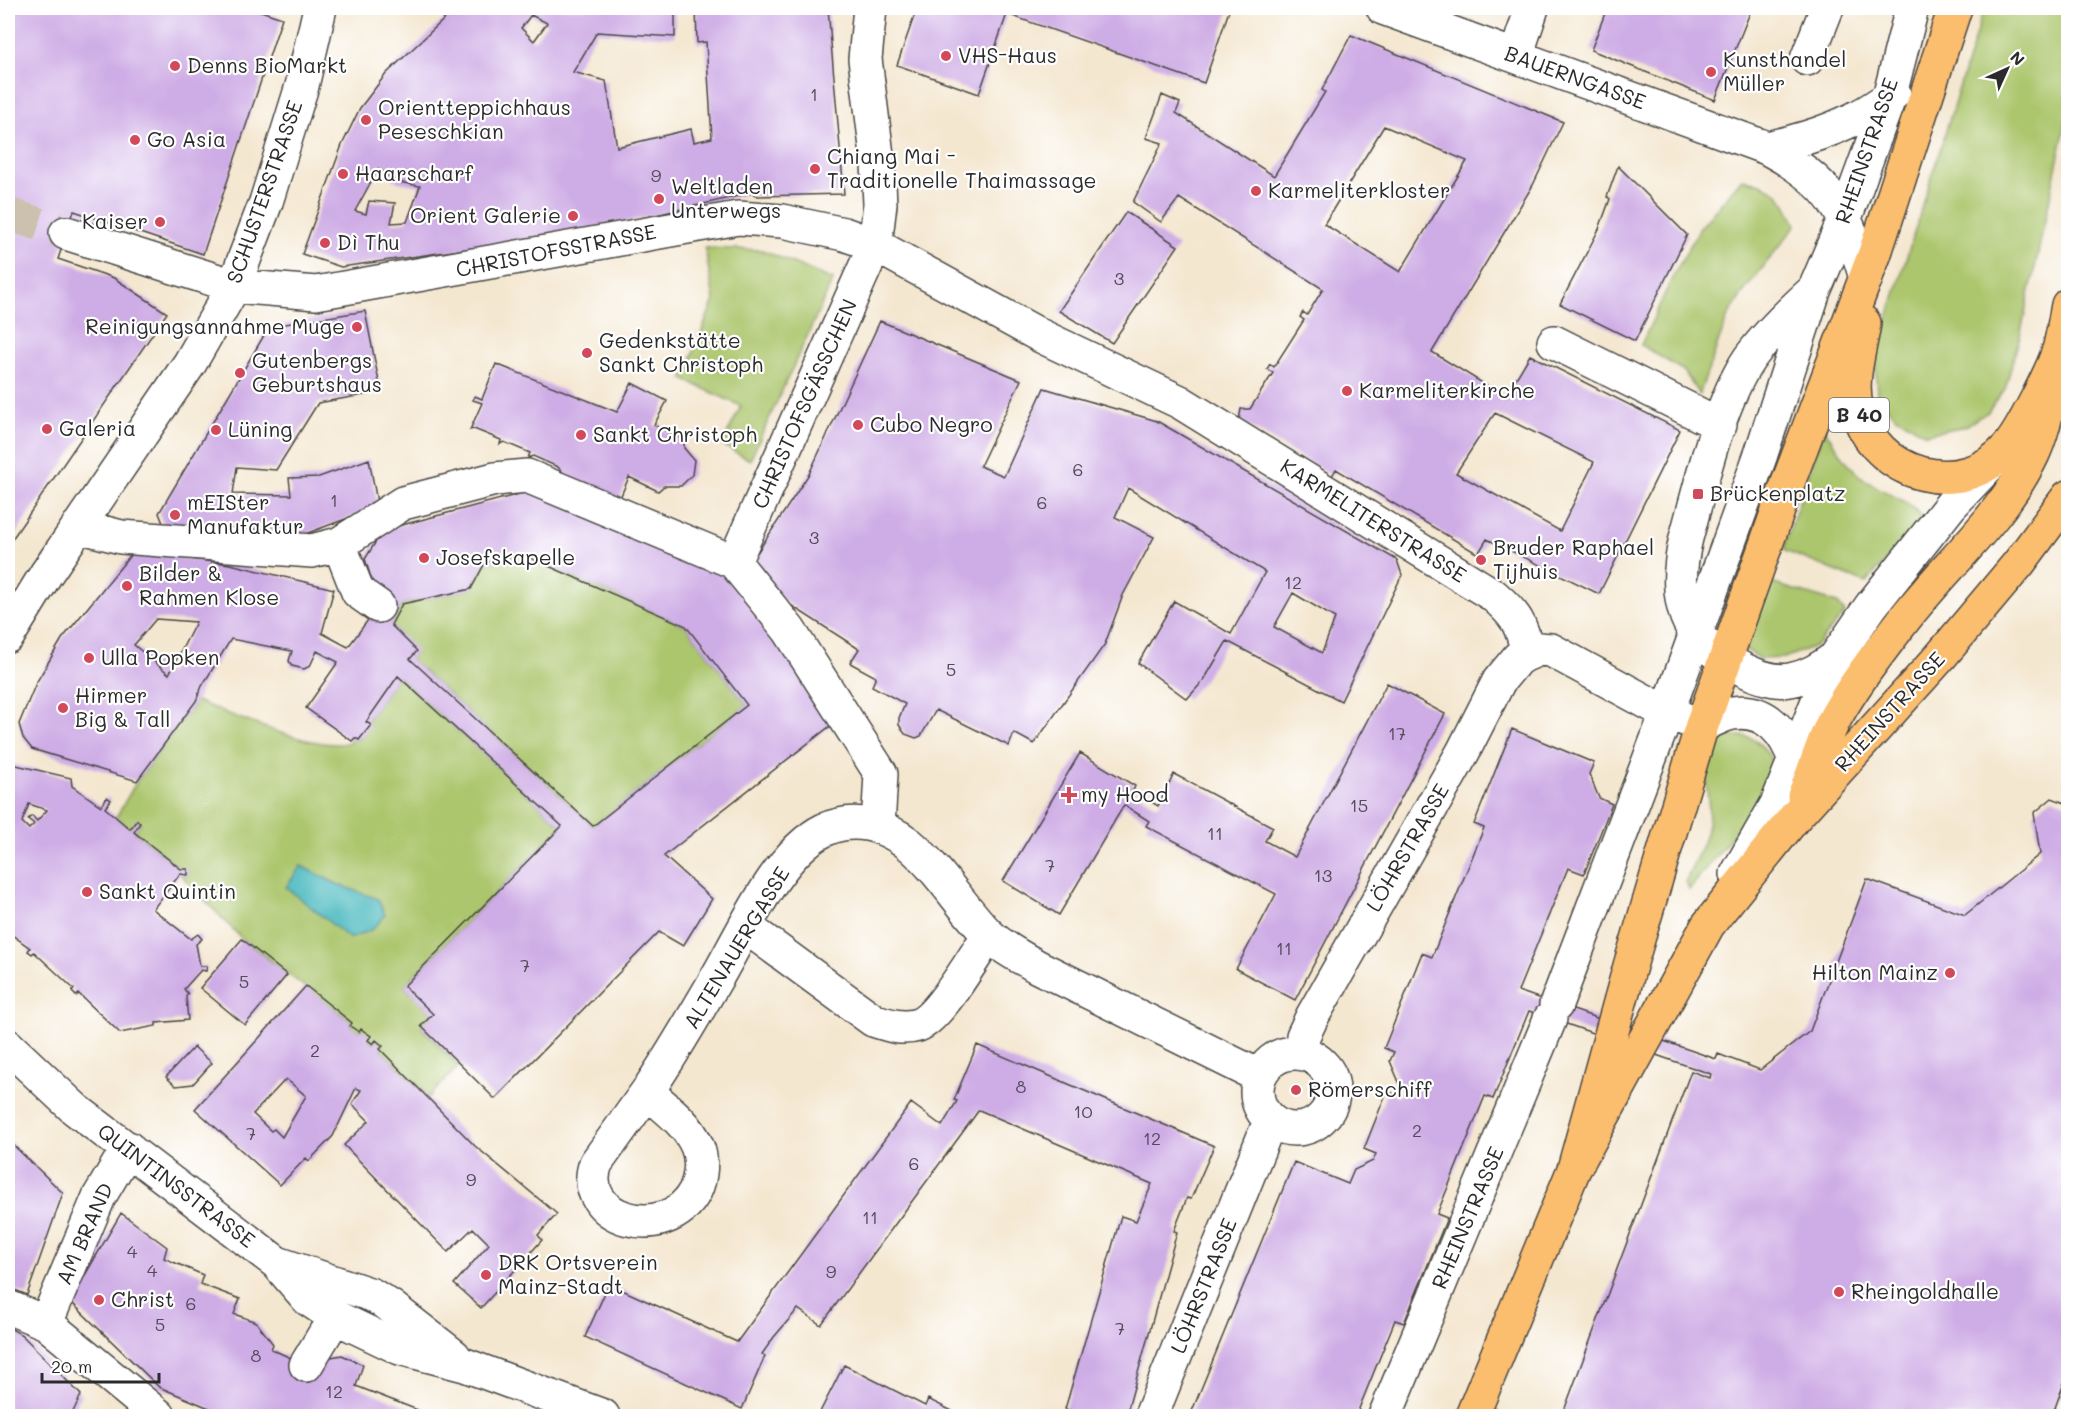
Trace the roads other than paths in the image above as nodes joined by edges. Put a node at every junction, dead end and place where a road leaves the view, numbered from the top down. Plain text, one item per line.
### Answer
1 (320, 8) edge
2 (870, 8) edge
3 (1383, 8) edge
4 (1532, 8) edge
5 (1827, 8) edge
6 (1912, 8) edge
7 (1955, 8) edge
8 (1942, 48) junction
9 (1516, 56) junction
10 (1807, 59) dead end
11 (1889, 98) junction
12 (1767, 148) junction
13 (1845, 218) junction
14 (66, 233) tunnel mouth
15 (875, 245) junction
16 (1871, 266) junction
17 (234, 286) junction
18 (1814, 291) junction
19 (2068, 305) edge
20 (1041, 336) joint
21 (1554, 342) dead end
22 (2058, 352) junction
23 (1720, 425) junction
24 (1992, 462) junction
25 (2068, 497) edge
26 (78, 526) junction
27 (339, 544) junction
28 (734, 562) junction
29 (378, 606) dead end
30 (1695, 632) junction
31 (8, 636) edge
32 (1528, 653) junction
33 (1724, 658) junction
34 (1835, 658) junction
35 (1667, 713) junction
36 (1702, 725) junction
37 (1795, 761) junction
38 (1795, 817) junction
39 (878, 826) junction
40 (1708, 925) junction
41 (746, 927) junction
42 (989, 935) junction
43 (8, 1047) edge
44 (1301, 1053) junction
45 (1259, 1076) junction
46 (8, 1078) edge
47 (647, 1092) dead end
48 (75, 1109) junction
49 (1270, 1121) junction
50 (128, 1148) junction
51 (1574, 1169) junction
52 (277, 1263) junction
53 (8, 1306) edge
54 (335, 1317) junction
55 (46, 1323) junction
56 (306, 1365) dead end
57 (465, 1365) junction
58 (146, 1413) edge
59 (603, 1416) edge
60 (1151, 1416) edge
61 (1385, 1416) edge
62 (1472, 1416) edge

1 - 17 street, SCHUSTERSTRASSE
2 - 15 street, CHRISTOFSGÄSSCHEN
3 - 9 street, BAUERNGASSE
4 - 9 street
5 - 10 street
6 - 11 street, RHEINSTRASSE
7 - 8 main road, RHEINSTRASSE / B 40
8 - 11 street
8 - 16 main road, RHEINSTRASSE / B 40
9 - 12 street, BAUERNGASSE
11 - 12 street
11 - 13 street, RHEINSTRASSE
12 - 13 street, BAUERNGASSE
13 - 16 street, BAUERNGASSE
13 - 18 street, RHEINSTRASSE
14 - 17 street, CHRISTOFSSTRASSE
15 - 17 street, CHRISTOFSSTRASSE
15 - 20 street, CHRISTOFSSTRASSE
15 - 28 street, CHRISTOFSGÄSSCHEN
16 - 24 main road, RHEINSTRASSE / B 40
16 - 33 main road, RHEINSTRASSE
17 - 26 street, SCHUSTERSTRASSE
18 - 23 street, RHEINSTRASSE
18 - 30 street, RHEINSTRASSE
19 - 22 main road, RHEINSTRASSE / B 40
20 - 32 street, KARMELITERSTRASSE
21 - 23 street
22 - 24 main road, RHEINSTRASSE / B 40
22 - 38 main road
23 - 30 street, RHEINSTRASSE
24 - 34 street, RHEINSTRASSE
25 - 38 main road, RHEINSTRASSE
26 - 27 street
26 - 31 street, SCHUSTERSTRASSE
27 - 28 street
27 - 29 street
28 - 39 street
30 - 33 street, RHEINSTRASSE
30 - 35 street, RHEINSTRASSE
32 - 35 street
32 - 44 street, LÖHRSTRASSE
33 - 34 street, RHEINSTRASSE
33 - 36 main road, RHEINSTRASSE
34 - 37 street, RHEINSTRASSE
35 - 36 street
35 - 61 street, RHEINSTRASSE
36 - 37 street
36 - 51 main road, RHEINSTRASSE
37 - 40 street, RHEINSTRASSE
38 - 40 main road, RHEINSTRASSE
39 - 41 street, ALTENAUERGASSE
39 - 42 street
40 - 51 main road, RHEINSTRASSE
41 - 42 street
41 - 47 street, ALTENAUERGASSE
42 - 45 street
43 - 48 street, QUINTINSSTRASSE
44 - 45 street
44 - 49 street
45 - 49 street
46 - 48 street, QUINTINSSTRASSE
48 - 50 street, QUINTINSSTRASSE
49 - 60 street, LÖHRSTRASSE
50 - 52 street, QUINTINSSTRASSE
50 - 55 street, AM BRAND
51 - 62 main road, RHEINSTRASSE
52 - 54 street, QUINTINSSTRASSE
52 - 57 street, QUINTINSSTRASSE
53 - 55 street
54 - 56 street
54 - 57 street, QUINTINSSTRASSE
55 - 58 street
57 - 59 street, QUINTINSSTRASSE

